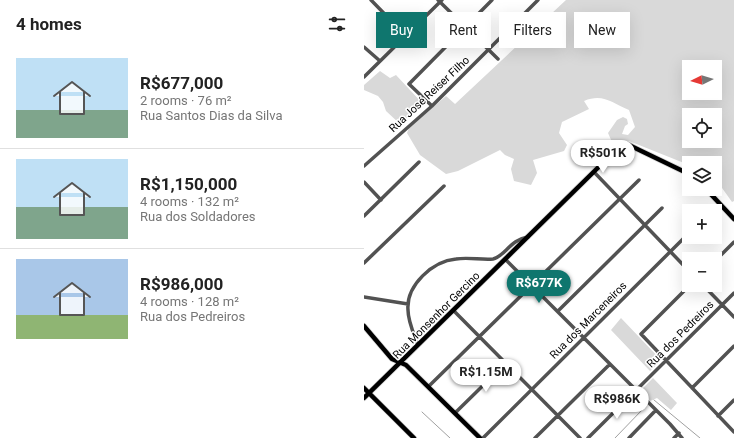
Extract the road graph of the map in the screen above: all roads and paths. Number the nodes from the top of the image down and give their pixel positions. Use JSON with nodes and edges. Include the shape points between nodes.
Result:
{"nodes":[{"id":1,"x":371,"y":0,"type":"edge"},
{"id":2,"x":492,"y":0,"type":"edge"},
{"id":3,"x":538,"y":0,"type":"edge"},
{"id":4,"x":440,"y":1,"type":"edge"},
{"id":5,"x":383,"y":12,"type":"edge"},
{"id":6,"x":451,"y":12,"type":"edge"},
{"id":7,"x":480,"y":12,"type":"edge"},
{"id":8,"x":427,"y":14,"type":"edge"},
{"id":9,"x":364,"y":47,"type":"edge"},
{"id":10,"x":394,"y":48,"type":"edge"},
{"id":11,"x":444,"y":48,"type":"edge"},
{"id":12,"x":488,"y":50,"type":"junction"},
{"id":13,"x":498,"y":59,"type":"dead end"},
{"id":14,"x":380,"y":61,"type":"junction"},
{"id":15,"x":364,"y":77,"type":"edge"},
{"id":16,"x":432,"y":106,"type":"junction"},
{"id":17,"x":419,"y":162,"type":"dead end"},
{"id":18,"x":364,"y":166,"type":"edge"},
{"id":19,"x":682,"y":171,"type":"edge"},
{"id":20,"x":594,"y":172,"type":"junction"},
{"id":21,"x":639,"y":180,"type":"dead end"},
{"id":22,"x":364,"y":182,"type":"edge"},
{"id":23,"x":444,"y":186,"type":"dead end"},
{"id":24,"x":713,"y":196,"type":"edge"},
{"id":25,"x":620,"y":199,"type":"junction"},
{"id":26,"x":381,"y":200,"type":"junction"},
{"id":27,"x":662,"y":208,"type":"dead end"},
{"id":28,"x":364,"y":216,"type":"edge"},
{"id":29,"x":734,"y":219,"type":"edge"},
{"id":30,"x":645,"y":225,"type":"junction"},
{"id":31,"x":528,"y":236,"type":"junction"},
{"id":32,"x":682,"y":239,"type":"edge"},
{"id":33,"x":734,"y":242,"type":"edge"},
{"id":34,"x":670,"y":251,"type":"junction"},
{"id":35,"x":722,"y":254,"type":"edge"},
{"id":36,"x":505,"y":259,"type":"junction"},
{"id":37,"x":364,"y":263,"type":"edge"},
{"id":38,"x":682,"y":263,"type":"edge"},
{"id":39,"x":532,"y":285,"type":"junction"},
{"id":40,"x":683,"y":292,"type":"edge"},
{"id":41,"x":710,"y":292,"type":"edge"},
{"id":42,"x":734,"y":293,"type":"edge"},
{"id":43,"x":364,"y":297,"type":"edge"},
{"id":44,"x":408,"y":304,"type":"junction"},
{"id":45,"x":722,"y":305,"type":"junction"},
{"id":46,"x":453,"y":310,"type":"junction"},
{"id":47,"x":558,"y":311,"type":"junction"},
{"id":48,"x":734,"y":317,"type":"edge"},
{"id":49,"x":364,"y":326,"type":"edge"},
{"id":50,"x":479,"y":336,"type":"junction"},
{"id":51,"x":584,"y":338,"type":"junction"},
{"id":52,"x":418,"y":345,"type":"junction"},
{"id":53,"x":734,"y":346,"type":"edge"},
{"id":54,"x":666,"y":361,"type":"junction"},
{"id":55,"x":400,"y":362,"type":"junction"},
{"id":56,"x":506,"y":363,"type":"junction"},
{"id":57,"x":610,"y":364,"type":"junction"},
{"id":58,"x":429,"y":386,"type":"junction"},
{"id":59,"x":364,"y":388,"type":"edge"},
{"id":60,"x":692,"y":388,"type":"junction"},
{"id":61,"x":532,"y":389,"type":"junction"},
{"id":62,"x":636,"y":390,"type":"junction"},
{"id":63,"x":369,"y":394,"type":"junction"},
{"id":64,"x":364,"y":398,"type":"edge"},
{"id":65,"x":734,"y":400,"type":"edge"},
{"id":66,"x":656,"y":410,"type":"junction"},
{"id":67,"x":455,"y":413,"type":"junction"},
{"id":68,"x":558,"y":416,"type":"junction"},
{"id":69,"x":718,"y":416,"type":"junction"},
{"id":70,"x":734,"y":432,"type":"edge"},
{"id":71,"x":679,"y":433,"type":"junction"},
{"id":72,"x":414,"y":438,"type":"edge"},
{"id":73,"x":480,"y":438,"type":"edge"},
{"id":74,"x":483,"y":438,"type":"edge"},
{"id":75,"x":535,"y":438,"type":"edge"},
{"id":76,"x":580,"y":438,"type":"edge"},
{"id":77,"x":588,"y":438,"type":"edge"},
{"id":78,"x":629,"y":438,"type":"edge"},
{"id":79,"x":674,"y":438,"type":"edge"},
{"id":80,"x":682,"y":438,"type":"edge"}],
"edges":[{"from":1,"to":5,"type":"street"},
{"from":2,"to":7,"type":"street"},
{"from":3,"to":12,"type":"street","name":"Rua José Reiser Filho"},
{"from":4,"to":6,"type":"street"},
{"from":4,"to":8,"type":"street"},
{"from":9,"to":14,"type":"street"},
{"from":10,"to":14,"type":"street"},
{"from":11,"to":16,"type":"street","via":[[409,84]]},
{"from":12,"to":13,"type":"street"},
{"from":12,"to":16,"type":"street","name":"Rua José Reiser Filho"},
{"from":14,"to":15,"type":"street"},
{"from":16,"to":18,"type":"street","name":"Rua José Reiser Filho"},
{"from":17,"to":26,"type":"street"},
{"from":19,"to":20,"type":"main road","name":"Rua Monsenhor Gercino","via":[[624,144]]},
{"from":20,"to":25,"type":"street"},
{"from":20,"to":31,"type":"main road","name":"Rua Monsenhor Gercino"},
{"from":21,"to":25,"type":"street"},
{"from":22,"to":26,"type":"street"},
{"from":23,"to":37,"type":"street"},
{"from":24,"to":29,"type":"main road"},
{"from":25,"to":30,"type":"street"},
{"from":25,"to":39,"type":"street"},
{"from":26,"to":28,"type":"street"},
{"from":27,"to":30,"type":"street"},
{"from":30,"to":34,"type":"street"},
{"from":30,"to":47,"type":"street"},
{"from":31,"to":36,"type":"main road","name":"Rua Monsenhor Gercino"},
{"from":31,"to":44,"type":"street","via":[[517,240],[493,259],[456,259],[435,266],[419,280]]},
{"from":32,"to":34,"type":"street","name":"Rua dos Marceneiros"},
{"from":33,"to":35,"type":"street"},
{"from":34,"to":38,"type":"street"},
{"from":34,"to":51,"type":"street","name":"Rua dos Marceneiros"},
{"from":36,"to":39,"type":"street"},
{"from":36,"to":46,"type":"main road","name":"Rua Monsenhor Gercino"},
{"from":39,"to":47,"type":"street"},
{"from":39,"to":50,"type":"street"},
{"from":40,"to":54,"type":"street","via":[[640,334]]},
{"from":41,"to":45,"type":"street"},
{"from":42,"to":45,"type":"street","name":"Rua dos Pedreiros"},
{"from":43,"to":44,"type":"street"},
{"from":44,"to":52,"type":"street","via":[[409,320]]},
{"from":45,"to":48,"type":"street"},
{"from":45,"to":54,"type":"street","name":"Rua dos Pedreiros"},
{"from":46,"to":50,"type":"street"},
{"from":46,"to":52,"type":"main road","name":"Rua Monsenhor Gercino"},
{"from":47,"to":51,"type":"street"},
{"from":49,"to":55,"type":"main road","via":[[392,359]]},
{"from":50,"to":56,"type":"street"},
{"from":50,"to":58,"type":"street"},
{"from":51,"to":57,"type":"street"},
{"from":51,"to":61,"type":"street","name":"Rua dos Marceneiros"},
{"from":52,"to":55,"type":"main road","name":"Rua Monsenhor Gercino"},
{"from":53,"to":60,"type":"street"},
{"from":54,"to":60,"type":"street"},
{"from":54,"to":62,"type":"street","name":"Rua dos Pedreiros"},
{"from":55,"to":58,"type":"main road"},
{"from":55,"to":63,"type":"main road","name":"Rua Monsenhor Gercino"},
{"from":56,"to":61,"type":"street"},
{"from":56,"to":67,"type":"street"},
{"from":57,"to":62,"type":"street"},
{"from":57,"to":68,"type":"street"},
{"from":58,"to":67,"type":"main road"},
{"from":59,"to":63,"type":"main road"},
{"from":60,"to":69,"type":"street"},
{"from":61,"to":68,"type":"street"},
{"from":61,"to":74,"type":"street","name":"Rua dos Marceneiros"},
{"from":62,"to":66,"type":"street"},
{"from":62,"to":77,"type":"street","name":"Rua dos Pedreiros"},
{"from":63,"to":64,"type":"main road","name":"Rua Monsenhor Gercino"},
{"from":63,"to":72,"type":"main road"},
{"from":65,"to":69,"type":"street"},
{"from":66,"to":71,"type":"street"},
{"from":66,"to":78,"type":"street"},
{"from":67,"to":73,"type":"main road"},
{"from":68,"to":75,"type":"street"},
{"from":68,"to":76,"type":"street"},
{"from":69,"to":70,"type":"street"},
{"from":71,"to":79,"type":"street"},
{"from":71,"to":80,"type":"street"}]}
